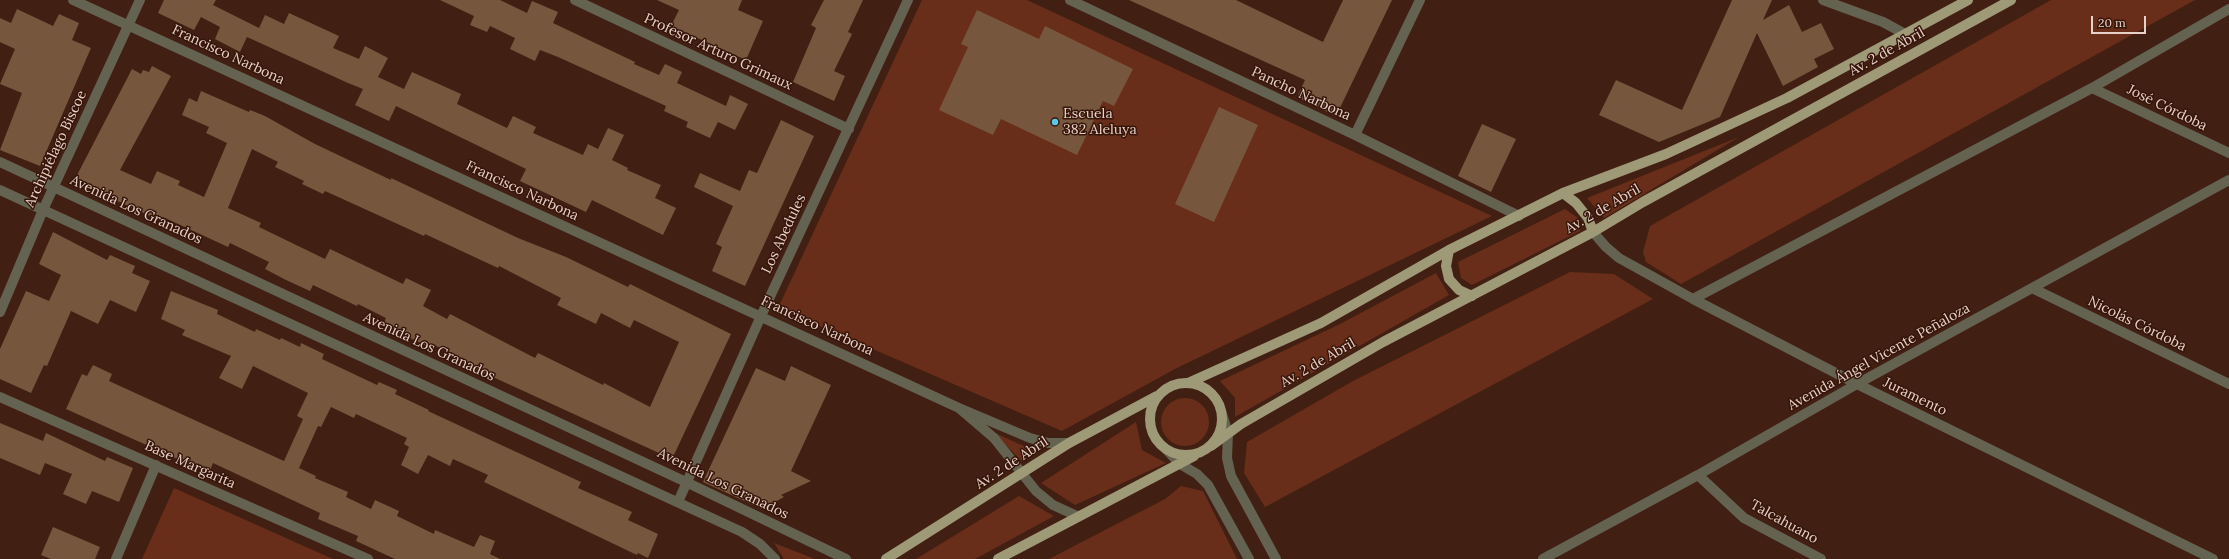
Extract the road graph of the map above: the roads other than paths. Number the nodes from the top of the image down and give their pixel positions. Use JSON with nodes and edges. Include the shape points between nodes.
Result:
{"nodes":[{"id":1,"x":73,"y":0,"type":"edge"},
{"id":2,"x":140,"y":0,"type":"edge"},
{"id":3,"x":574,"y":0,"type":"edge"},
{"id":4,"x":908,"y":0,"type":"edge"},
{"id":5,"x":1070,"y":0,"type":"edge"},
{"id":6,"x":1420,"y":0,"type":"edge"},
{"id":7,"x":1823,"y":0,"type":"edge"},
{"id":8,"x":1968,"y":0,"type":"edge"},
{"id":9,"x":2011,"y":0,"type":"edge"},
{"id":10,"x":2229,"y":10,"type":"edge"},
{"id":11,"x":129,"y":25,"type":"junction"},
{"id":12,"x":1905,"y":34,"type":"junction"},
{"id":13,"x":2092,"y":88,"type":"junction"},
{"id":14,"x":849,"y":129,"type":"junction"},
{"id":15,"x":1354,"y":135,"type":"junction"},
{"id":16,"x":2229,"y":153,"type":"edge"},
{"id":17,"x":0,"y":162,"type":"edge"},
{"id":18,"x":2229,"y":180,"type":"edge"},
{"id":19,"x":53,"y":187,"type":"junction"},
{"id":20,"x":0,"y":190,"type":"edge"},
{"id":21,"x":1563,"y":193,"type":"junction"},
{"id":22,"x":43,"y":210,"type":"junction"},
{"id":23,"x":1519,"y":216,"type":"junction"},
{"id":24,"x":1593,"y":232,"type":"junction"},
{"id":25,"x":1450,"y":250,"type":"junction"},
{"id":26,"x":2032,"y":288,"type":"junction"},
{"id":27,"x":1472,"y":296,"type":"junction"},
{"id":28,"x":1693,"y":299,"type":"junction"},
{"id":29,"x":0,"y":312,"type":"edge"},
{"id":30,"x":761,"y":316,"type":"junction"},
{"id":31,"x":1188,"y":383,"type":"junction"},
{"id":32,"x":1857,"y":384,"type":"junction"},
{"id":33,"x":2229,"y":384,"type":"edge"},
{"id":34,"x":0,"y":396,"type":"edge"},
{"id":35,"x":1158,"y":396,"type":"junction"},
{"id":36,"x":959,"y":408,"type":"junction"},
{"id":37,"x":1222,"y":414,"type":"junction"},
{"id":38,"x":1228,"y":433,"type":"junction"},
{"id":39,"x":1069,"y":443,"type":"junction"},
{"id":40,"x":1212,"y":446,"type":"junction"},
{"id":41,"x":1167,"y":450,"type":"junction"},
{"id":42,"x":1199,"y":453,"type":"junction"},
{"id":43,"x":1180,"y":464,"type":"junction"},
{"id":44,"x":156,"y":465,"type":"junction"},
{"id":45,"x":1022,"y":474,"type":"junction"},
{"id":46,"x":1698,"y":475,"type":"junction"},
{"id":47,"x":686,"y":482,"type":"junction"},
{"id":48,"x":678,"y":502,"type":"junction"},
{"id":49,"x":1078,"y":516,"type":"junction"},
{"id":50,"x":116,"y":559,"type":"edge"},
{"id":51,"x":368,"y":559,"type":"edge"},
{"id":52,"x":775,"y":559,"type":"edge"},
{"id":53,"x":846,"y":559,"type":"edge"},
{"id":54,"x":886,"y":559,"type":"edge"},
{"id":55,"x":998,"y":559,"type":"edge"},
{"id":56,"x":1249,"y":559,"type":"edge"},
{"id":57,"x":1276,"y":559,"type":"edge"},
{"id":58,"x":1543,"y":559,"type":"edge"},
{"id":59,"x":1822,"y":559,"type":"edge"},
{"id":60,"x":2213,"y":559,"type":"edge"}],
"edges":[{"from":1,"to":11,"type":"street","name":"Francisco Narbona"},
{"from":2,"to":11,"type":"street","name":"Archipiélago Biscoe"},
{"from":3,"to":14,"type":"street","name":"Profesor Arturo Grimaux"},
{"from":4,"to":14,"type":"street","name":"Los Abedules"},
{"from":5,"to":15,"type":"street","name":"Pancho Narbona"},
{"from":6,"to":15,"type":"street"},
{"from":7,"to":12,"type":"street","via":[[1883,22]]},
{"from":8,"to":12,"type":"main road","name":"Av. 2 de Abril"},
{"from":9,"to":24,"type":"main road","name":"Av. 2 de Abril"},
{"from":10,"to":13,"type":"street"},
{"from":11,"to":19,"type":"street","name":"Archipiélago Biscoe"},
{"from":11,"to":30,"type":"street","name":"Francisco Narbona"},
{"from":12,"to":21,"type":"main road","name":"Av. 2 de Abril","via":[[1787,98],[1666,154]]},
{"from":13,"to":16,"type":"street","name":"José Córdoba"},
{"from":13,"to":28,"type":"street"},
{"from":14,"to":30,"type":"street","name":"Los Abedules"},
{"from":15,"to":23,"type":"street","name":"Pancho Narbona"},
{"from":17,"to":19,"type":"street","name":"Avenida Los Granados"},
{"from":18,"to":26,"type":"street","name":"Avenida Ángel Vicente Peñaloza"},
{"from":19,"to":22,"type":"street","name":"Archipiélago Biscoe"},
{"from":19,"to":47,"type":"street","name":"Avenida Los Granados"},
{"from":20,"to":22,"type":"street"},
{"from":21,"to":23,"type":"main road","name":"Av. 2 de Abril"},
{"from":21,"to":24,"type":"main road","via":[[1576,203],[1588,218]]},
{"from":22,"to":29,"type":"street","name":"Archipiélago Biscoe"},
{"from":22,"to":48,"type":"street"},
{"from":23,"to":25,"type":"main road","name":"Av. 2 de Abril"},
{"from":24,"to":27,"type":"main road","name":"Av. 2 de Abril"},
{"from":24,"to":28,"type":"street","name":"Juramento","via":[[1606,248],[1619,258]]},
{"from":25,"to":27,"type":"main road","via":[[1446,266],[1449,280],[1459,290]]},
{"from":25,"to":31,"type":"main road","name":"Av. 2 de Abril","via":[[1321,323]]},
{"from":26,"to":32,"type":"street","name":"Avenida Ángel Vicente Peñaloza"},
{"from":26,"to":33,"type":"street","name":"Nicolás Córdoba"},
{"from":27,"to":38,"type":"main road","name":"Av. 2 de Abril","via":[[1383,342]]},
{"from":28,"to":32,"type":"street","name":"Juramento"},
{"from":30,"to":36,"type":"street","name":"Francisco Narbona"},
{"from":30,"to":47,"type":"street","name":"Los Abedules"},
{"from":31,"to":35,"type":"main road","via":[[1171,386]]},
{"from":31,"to":37,"type":"main road","via":[[1211,392]]},
{"from":32,"to":46,"type":"street","name":"Avenida Ángel Vicente Peñaloza"},
{"from":32,"to":60,"type":"street","name":"Juramento"},
{"from":34,"to":44,"type":"street","name":"Base Margarita"},
{"from":35,"to":39,"type":"main road","name":"Av. 2 de Abril"},
{"from":35,"to":41,"type":"main road","via":[[1152,405],[1150,426],[1153,435]]},
{"from":36,"to":39,"type":"street","name":"Francisco Narbona","via":[[1030,438],[1048,443]]},
{"from":36,"to":45,"type":"street","name":"Francisco Narbona","via":[[994,438]]},
{"from":37,"to":38,"type":"street"},
{"from":37,"to":40,"type":"main road","via":[[1222,426]]},
{"from":38,"to":40,"type":"main road","name":"Av. 2 de Abril"},
{"from":38,"to":57,"type":"street","via":[[1227,458],[1231,476]]},
{"from":39,"to":45,"type":"main road","name":"Av. 2 de Abril"},
{"from":40,"to":42,"type":"main road"},
{"from":41,"to":42,"type":"main road","via":[[1177,455]]},
{"from":41,"to":43,"type":"street"},
{"from":42,"to":43,"type":"main road"},
{"from":43,"to":49,"type":"main road"},
{"from":43,"to":56,"type":"street","via":[[1197,474],[1208,485]]},
{"from":44,"to":50,"type":"street"},
{"from":44,"to":51,"type":"street","name":"Base Margarita"},
{"from":45,"to":49,"type":"street","name":"Francisco Narbona","via":[[1036,491],[1053,504]]},
{"from":45,"to":54,"type":"main road","name":"Av. 2 de Abril"},
{"from":46,"to":58,"type":"street","name":"Avenida Ángel Vicente Peñaloza"},
{"from":46,"to":59,"type":"street","name":"Talcahuano","via":[[1744,518]]},
{"from":47,"to":48,"type":"street","name":"Los Abedules"},
{"from":47,"to":53,"type":"street","name":"Avenida Los Granados"},
{"from":48,"to":52,"type":"street","via":[[742,532],[760,544]]},
{"from":49,"to":55,"type":"main road"}]}
